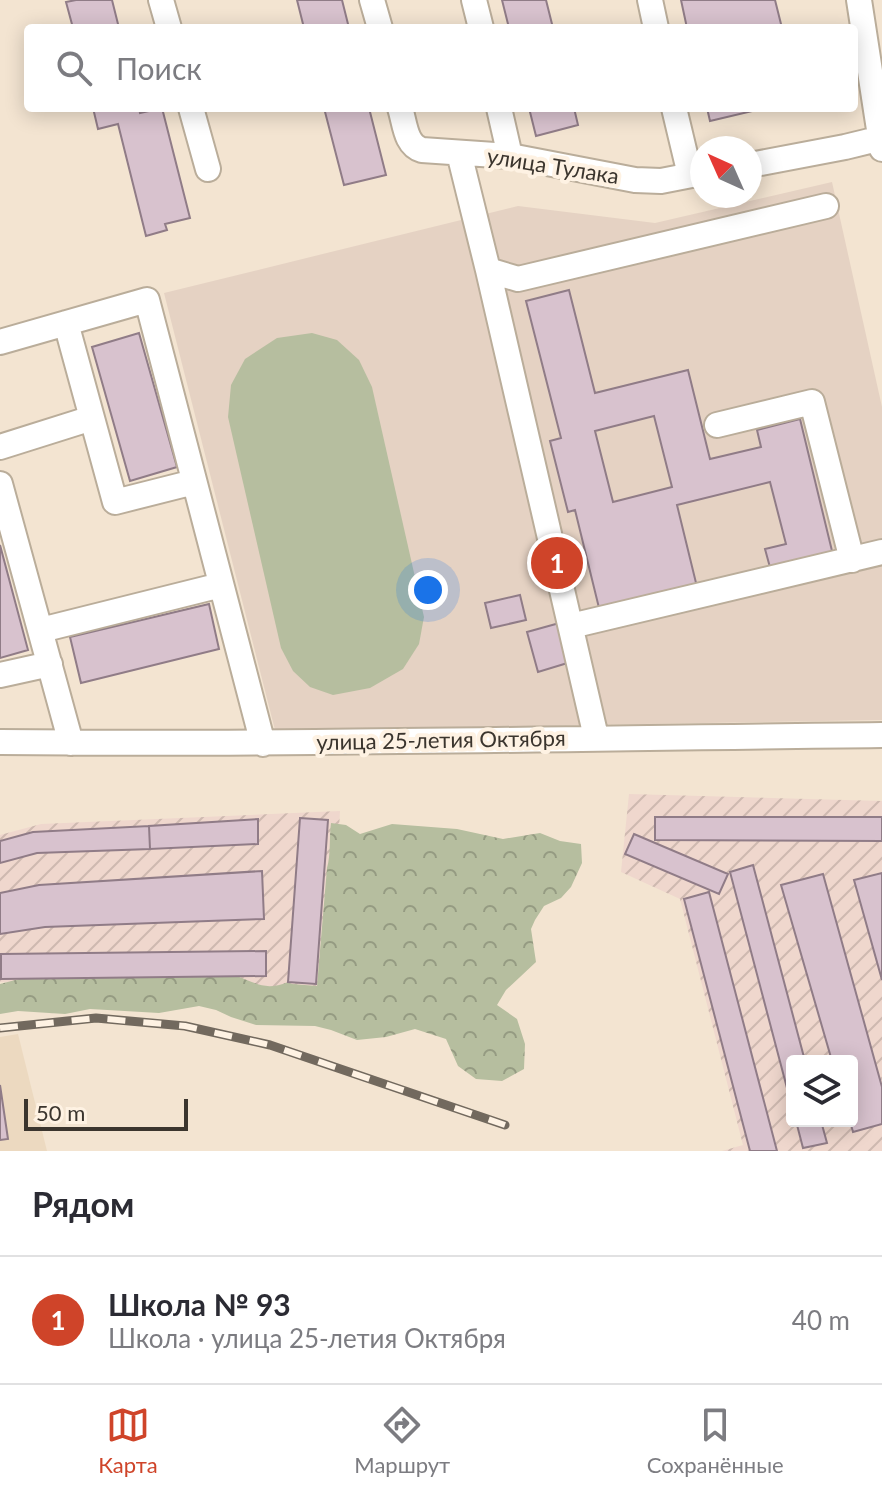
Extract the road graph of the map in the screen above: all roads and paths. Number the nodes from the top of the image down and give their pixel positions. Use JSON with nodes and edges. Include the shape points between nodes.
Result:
{"nodes":[{"id":1,"x":161,"y":0,"type":"edge"},
{"id":2,"x":372,"y":0,"type":"edge"},
{"id":3,"x":474,"y":0,"type":"edge"},
{"id":4,"x":650,"y":0,"type":"edge"},
{"id":5,"x":859,"y":0,"type":"edge"},
{"id":6,"x":168,"y":24,"type":"edge"},
{"id":7,"x":379,"y":24,"type":"edge"},
{"id":8,"x":480,"y":24,"type":"edge"},
{"id":9,"x":655,"y":24,"type":"edge"},
{"id":10,"x":192,"y":112,"type":"edge"},
{"id":11,"x":401,"y":112,"type":"edge"},
{"id":12,"x":500,"y":112,"type":"edge"},
{"id":13,"x":675,"y":112,"type":"edge"},
{"id":14,"x":881,"y":142,"type":"edge"},
{"id":15,"x":459,"y":153,"type":"junction"},
{"id":16,"x":510,"y":156,"type":"junction"},
{"id":17,"x":690,"y":156,"type":"edge"},
{"id":18,"x":762,"y":163,"type":"edge"},
{"id":19,"x":208,"y":169,"type":"dead end"},
{"id":20,"x":690,"y":175,"type":"edge"},
{"id":21,"x":826,"y":206,"type":"dead end"},
{"id":22,"x":488,"y":270,"type":"junction"},
{"id":23,"x":66,"y":323,"type":"junction"},
{"id":24,"x":0,"y":342,"type":"edge"},
{"id":25,"x":92,"y":418,"type":"junction"},
{"id":26,"x":717,"y":425,"type":"dead end"},
{"id":27,"x":0,"y":447,"type":"edge"},
{"id":28,"x":194,"y":482,"type":"junction"},
{"id":29,"x":1,"y":491,"type":"edge"},
{"id":30,"x":882,"y":552,"type":"edge"},
{"id":31,"x":852,"y":560,"type":"junction"},
{"id":32,"x":221,"y":585,"type":"junction"},
{"id":33,"x":571,"y":626,"type":"junction"},
{"id":34,"x":41,"y":630,"type":"junction"},
{"id":35,"x":50,"y":664,"type":"junction"},
{"id":36,"x":0,"y":675,"type":"edge"},
{"id":37,"x":596,"y":737,"type":"junction"},
{"id":38,"x":881,"y":738,"type":"edge"},
{"id":39,"x":0,"y":742,"type":"edge"},
{"id":40,"x":71,"y":743,"type":"junction"},
{"id":41,"x":263,"y":744,"type":"junction"}],
"edges":[{"from":1,"to":6,"type":"street"},
{"from":2,"to":7,"type":"street"},
{"from":3,"to":8,"type":"street"},
{"from":4,"to":9,"type":"street"},
{"from":5,"to":14,"type":"street"},
{"from":10,"to":19,"type":"street"},
{"from":11,"to":15,"type":"street","name":"улица Тулака","via":[[417,149]]},
{"from":12,"to":16,"type":"street"},
{"from":13,"to":17,"type":"street"},
{"from":14,"to":18,"type":"street"},
{"from":15,"to":16,"type":"street","name":"улица Тулака"},
{"from":15,"to":22,"type":"street"},
{"from":16,"to":20,"type":"street","name":"улица Тулака","via":[[635,180]]},
{"from":21,"to":22,"type":"street","via":[[518,279]]},
{"from":22,"to":33,"type":"street"},
{"from":23,"to":24,"type":"street"},
{"from":23,"to":25,"type":"street"},
{"from":23,"to":28,"type":"street","via":[[147,300]]},
{"from":25,"to":27,"type":"street"},
{"from":25,"to":28,"type":"street","via":[[115,502]]},
{"from":26,"to":31,"type":"street","via":[[812,402]]},
{"from":28,"to":32,"type":"street"},
{"from":29,"to":34,"type":"street"},
{"from":30,"to":31,"type":"street"},
{"from":31,"to":33,"type":"street"},
{"from":32,"to":34,"type":"street"},
{"from":32,"to":41,"type":"street"},
{"from":33,"to":37,"type":"street"},
{"from":34,"to":35,"type":"street"},
{"from":35,"to":36,"type":"street"},
{"from":35,"to":40,"type":"street"},
{"from":37,"to":38,"type":"street","name":"улица 25-летия Октября"},
{"from":37,"to":41,"type":"street","name":"улица 25-летия Октября"},
{"from":39,"to":40,"type":"street","name":"улица 25-летия Октября"},
{"from":40,"to":41,"type":"street","name":"улица 25-летия Октября"}]}
